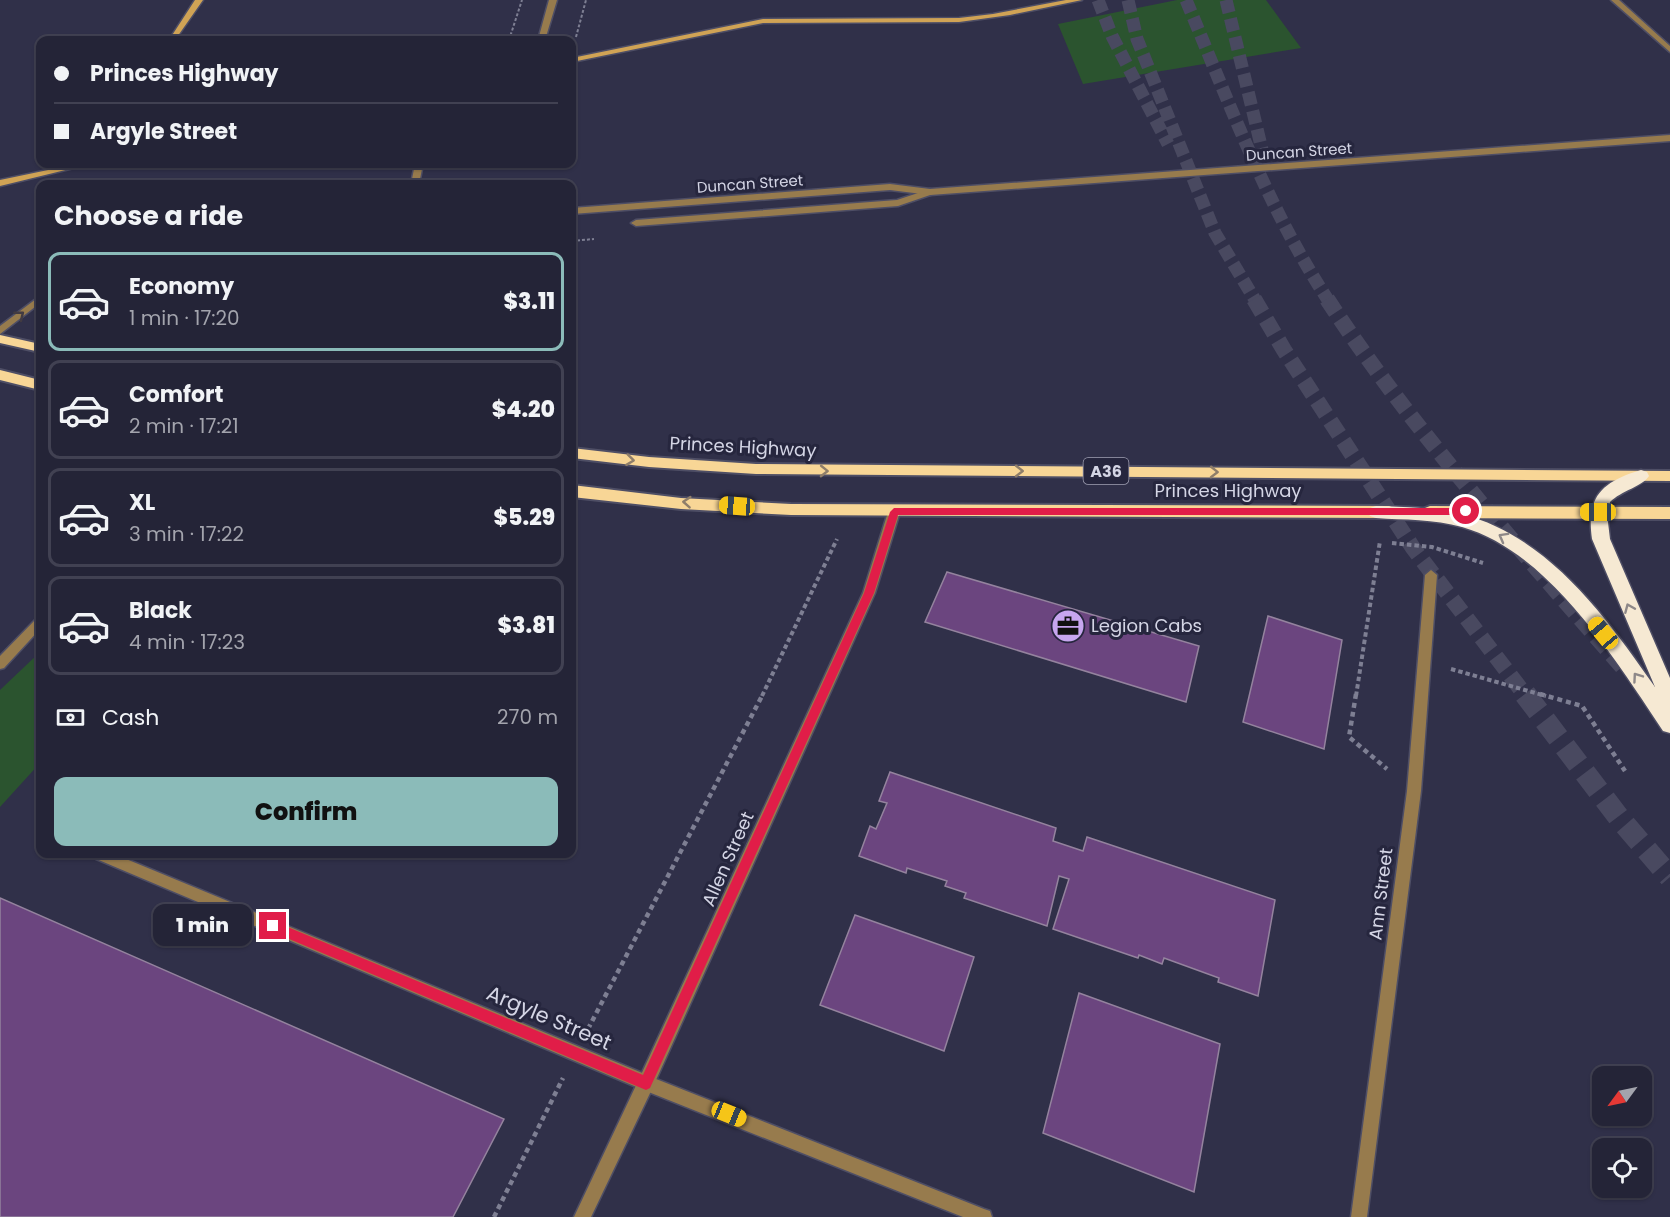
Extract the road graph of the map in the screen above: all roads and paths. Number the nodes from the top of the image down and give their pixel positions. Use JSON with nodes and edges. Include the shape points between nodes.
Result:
{"nodes":[{"id":1,"x":199,"y":0,"type":"edge"},
{"id":2,"x":522,"y":0,"type":"edge"},
{"id":3,"x":553,"y":0,"type":"edge"},
{"id":4,"x":586,"y":0,"type":"edge"},
{"id":5,"x":1077,"y":0,"type":"edge"},
{"id":6,"x":1615,"y":0,"type":"edge"},
{"id":7,"x":175,"y":36,"type":"edge"},
{"id":8,"x":510,"y":36,"type":"edge"},
{"id":9,"x":542,"y":36,"type":"edge"},
{"id":10,"x":575,"y":36,"type":"edge"},
{"id":11,"x":1670,"y":50,"type":"edge"},
{"id":12,"x":576,"y":59,"type":"edge"},
{"id":13,"x":1670,"y":138,"type":"edge"},
{"id":14,"x":68,"y":168,"type":"edge"},
{"id":15,"x":0,"y":183,"type":"edge"},
{"id":16,"x":930,"y":192,"type":"junction"},
{"id":17,"x":576,"y":211,"type":"edge"},
{"id":18,"x":636,"y":223,"type":"dead end"},
{"id":19,"x":594,"y":239,"type":"dead end"},
{"id":20,"x":576,"y":241,"type":"edge"},
{"id":21,"x":36,"y":302,"type":"edge"},
{"id":22,"x":0,"y":331,"type":"edge"},
{"id":23,"x":0,"y":339,"type":"edge"},
{"id":24,"x":36,"y":347,"type":"edge"},
{"id":25,"x":0,"y":375,"type":"edge"},
{"id":26,"x":36,"y":384,"type":"edge"},
{"id":27,"x":576,"y":453,"type":"edge"},
{"id":28,"x":1641,"y":476,"type":"junction"},
{"id":29,"x":1670,"y":476,"type":"edge"},
{"id":30,"x":576,"y":492,"type":"edge"},
{"id":31,"x":894,"y":512,"type":"junction"},
{"id":32,"x":1376,"y":512,"type":"junction"},
{"id":33,"x":1598,"y":512,"type":"junction"},
{"id":34,"x":1670,"y":513,"type":"edge"},
{"id":35,"x":837,"y":539,"type":"dead end"},
{"id":36,"x":1380,"y":541,"type":"dead end"},
{"id":37,"x":1431,"y":575,"type":"dead end"},
{"id":38,"x":36,"y":626,"type":"edge"},
{"id":39,"x":1424,"y":661,"type":"junction"},
{"id":40,"x":0,"y":664,"type":"edge"},
{"id":41,"x":1670,"y":700,"type":"edge"},
{"id":42,"x":1670,"y":725,"type":"edge"},
{"id":43,"x":1625,"y":771,"type":"dead end"},
{"id":44,"x":1414,"y":791,"type":"junction"},
{"id":45,"x":109,"y":858,"type":"edge"},
{"id":46,"x":576,"y":1053,"type":"junction"},
{"id":47,"x":646,"y":1083,"type":"junction"},
{"id":48,"x":494,"y":1217,"type":"edge"},
{"id":49,"x":582,"y":1217,"type":"edge"},
{"id":50,"x":984,"y":1217,"type":"edge"},
{"id":51,"x":1359,"y":1217,"type":"edge"}],
"edges":[{"from":1,"to":7,"type":"main road"},
{"from":2,"to":8,"type":"path"},
{"from":3,"to":9,"type":"street"},
{"from":4,"to":10,"type":"path"},
{"from":5,"to":12,"type":"main road","via":[[943,21],[763,21]]},
{"from":6,"to":11,"type":"street"},
{"from":13,"to":16,"type":"street","name":"Duncan Street"},
{"from":14,"to":15,"type":"main road"},
{"from":16,"to":17,"type":"street","name":"Duncan Street","via":[[890,187]]},
{"from":16,"to":18,"type":"street","name":"Duncan Street","via":[[898,203]]},
{"from":19,"to":20,"type":"path"},
{"from":22,"to":21,"type":"street","one_way":true},
{"from":23,"to":24,"type":"highway"},
{"from":25,"to":26,"type":"highway"},
{"from":27,"to":28,"type":"highway","name":"Princes Highway","number":"A36","one_way":true,"via":[[768,470]]},
{"from":28,"to":29,"type":"highway","name":"Princes Highway","number":"A36"},
{"from":28,"to":33,"type":"highway","via":[[1602,498]]},
{"from":31,"to":30,"type":"highway","name":"Princes Highway","number":"A36","one_way":true,"via":[[759,508]]},
{"from":31,"to":32,"type":"highway","name":"Princes Highway","number":"A36"},
{"from":31,"to":47,"type":"street","name":"Allen Street","via":[[869,593]]},
{"from":32,"to":33,"type":"highway","name":"Princes Highway","number":"A36"},
{"from":42,"to":32,"type":"highway","one_way":true,"via":[[1577,601],[1527,552],[1470,522]]},
{"from":33,"to":34,"type":"highway","name":"Princes Highway","number":"A36"},
{"from":41,"to":33,"type":"highway","one_way":true,"via":[[1601,539]]},
{"from":35,"to":46,"type":"path","via":[[744,734]]},
{"from":36,"to":44,"type":"path","via":[[1349,737]]},
{"from":37,"to":39,"type":"street","name":"Ann Street"},
{"from":38,"to":40,"type":"street"},
{"from":39,"to":43,"type":"path","via":[[1582,706]]},
{"from":39,"to":44,"type":"street","name":"Ann Street"},
{"from":44,"to":51,"type":"street","name":"Ann Street"},
{"from":45,"to":46,"type":"street","name":"Argyle Street"},
{"from":46,"to":47,"type":"street","name":"Argyle Street"},
{"from":46,"to":48,"type":"path"},
{"from":47,"to":49,"type":"street","name":"Allen Street"},
{"from":47,"to":50,"type":"street","name":"Argyle Street"}]}
